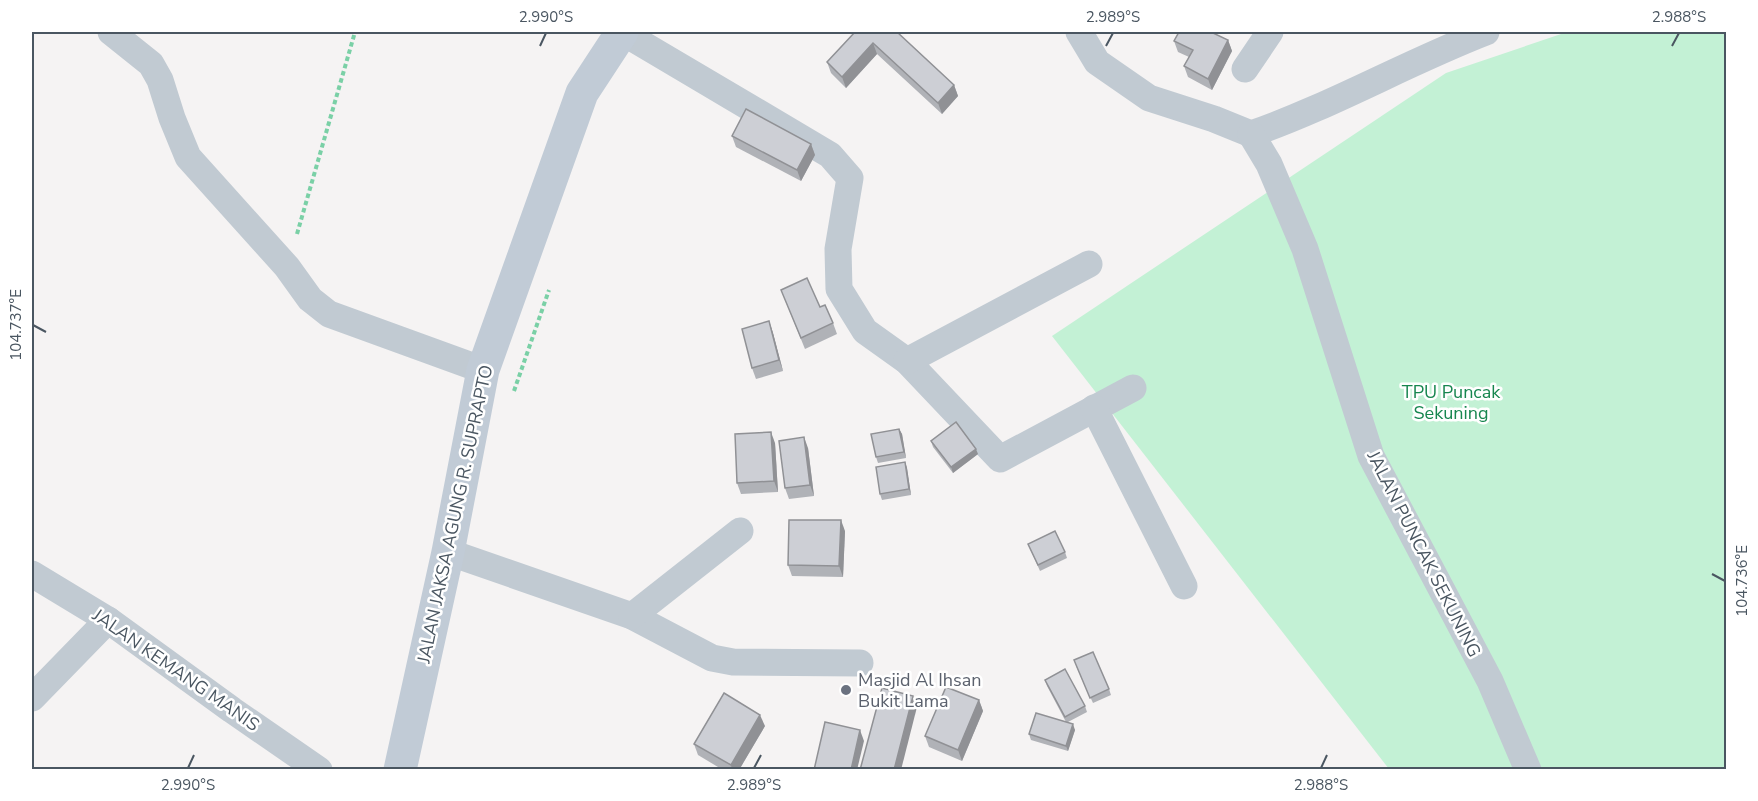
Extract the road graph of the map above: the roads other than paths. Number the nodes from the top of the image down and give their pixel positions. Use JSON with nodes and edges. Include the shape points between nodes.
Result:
{"nodes":[{"id":1,"x":111,"y":32,"type":"edge"},
{"id":2,"x":605,"y":32,"type":"edge"},
{"id":3,"x":622,"y":32,"type":"edge"},
{"id":4,"x":1079,"y":32,"type":"edge"},
{"id":5,"x":1270,"y":32,"type":"edge"},
{"id":6,"x":1486,"y":32,"type":"edge"},
{"id":7,"x":1245,"y":69,"type":"dead end"},
{"id":8,"x":582,"y":93,"type":"junction"},
{"id":9,"x":1251,"y":134,"type":"junction"},
{"id":10,"x":1089,"y":264,"type":"dead end"},
{"id":11,"x":907,"y":361,"type":"junction"},
{"id":12,"x":483,"y":370,"type":"junction"},
{"id":13,"x":1133,"y":388,"type":"dead end"},
{"id":14,"x":1094,"y":408,"type":"junction"},
{"id":15,"x":740,"y":531,"type":"dead end"},
{"id":16,"x":448,"y":552,"type":"junction"},
{"id":17,"x":32,"y":574,"type":"edge"},
{"id":18,"x":1184,"y":586,"type":"dead end"},
{"id":19,"x":632,"y":616,"type":"junction"},
{"id":20,"x":108,"y":620,"type":"junction"},
{"id":21,"x":860,"y":663,"type":"dead end"},
{"id":22,"x":32,"y":698,"type":"edge"},
{"id":23,"x":319,"y":770,"type":"edge"},
{"id":24,"x":400,"y":770,"type":"edge"},
{"id":25,"x":1528,"y":770,"type":"edge"}],
"edges":[{"from":1,"to":12,"type":"street","via":[[144,57],[156,72],[188,157],[310,298],[329,314]]},
{"from":2,"to":8,"type":"main road"},
{"from":3,"to":8,"type":"main road","name":"JALAN JAKSA AGUNG R. SUPRAPTO"},
{"from":3,"to":11,"type":"street","via":[[830,155],[850,178],[838,249],[839,289],[865,331]]},
{"from":4,"to":9,"type":"street","via":[[1097,62],[1149,98]]},
{"from":5,"to":7,"type":"street"},
{"from":6,"to":9,"type":"street"},
{"from":8,"to":12,"type":"main road","name":"JALAN JAKSA AGUNG R. SUPRAPTO"},
{"from":9,"to":25,"type":"street","name":"JALAN PUNCAK SEKUNING","via":[[1269,164],[1305,249],[1371,456],[1490,681]]},
{"from":10,"to":11,"type":"street"},
{"from":11,"to":14,"type":"street","via":[[1000,459]]},
{"from":12,"to":16,"type":"main road","name":"JALAN JAKSA AGUNG R. SUPRAPTO"},
{"from":13,"to":14,"type":"street"},
{"from":14,"to":18,"type":"street"},
{"from":15,"to":19,"type":"street"},
{"from":16,"to":19,"type":"street"},
{"from":16,"to":24,"type":"main road","name":"JALAN JAKSA AGUNG R. SUPRAPTO"},
{"from":17,"to":20,"type":"street","name":"JALAN KEMANG MANIS"},
{"from":19,"to":21,"type":"street","via":[[712,658],[733,662]]},
{"from":20,"to":22,"type":"street"},
{"from":20,"to":23,"type":"street","name":"JALAN KEMANG MANIS"}]}
